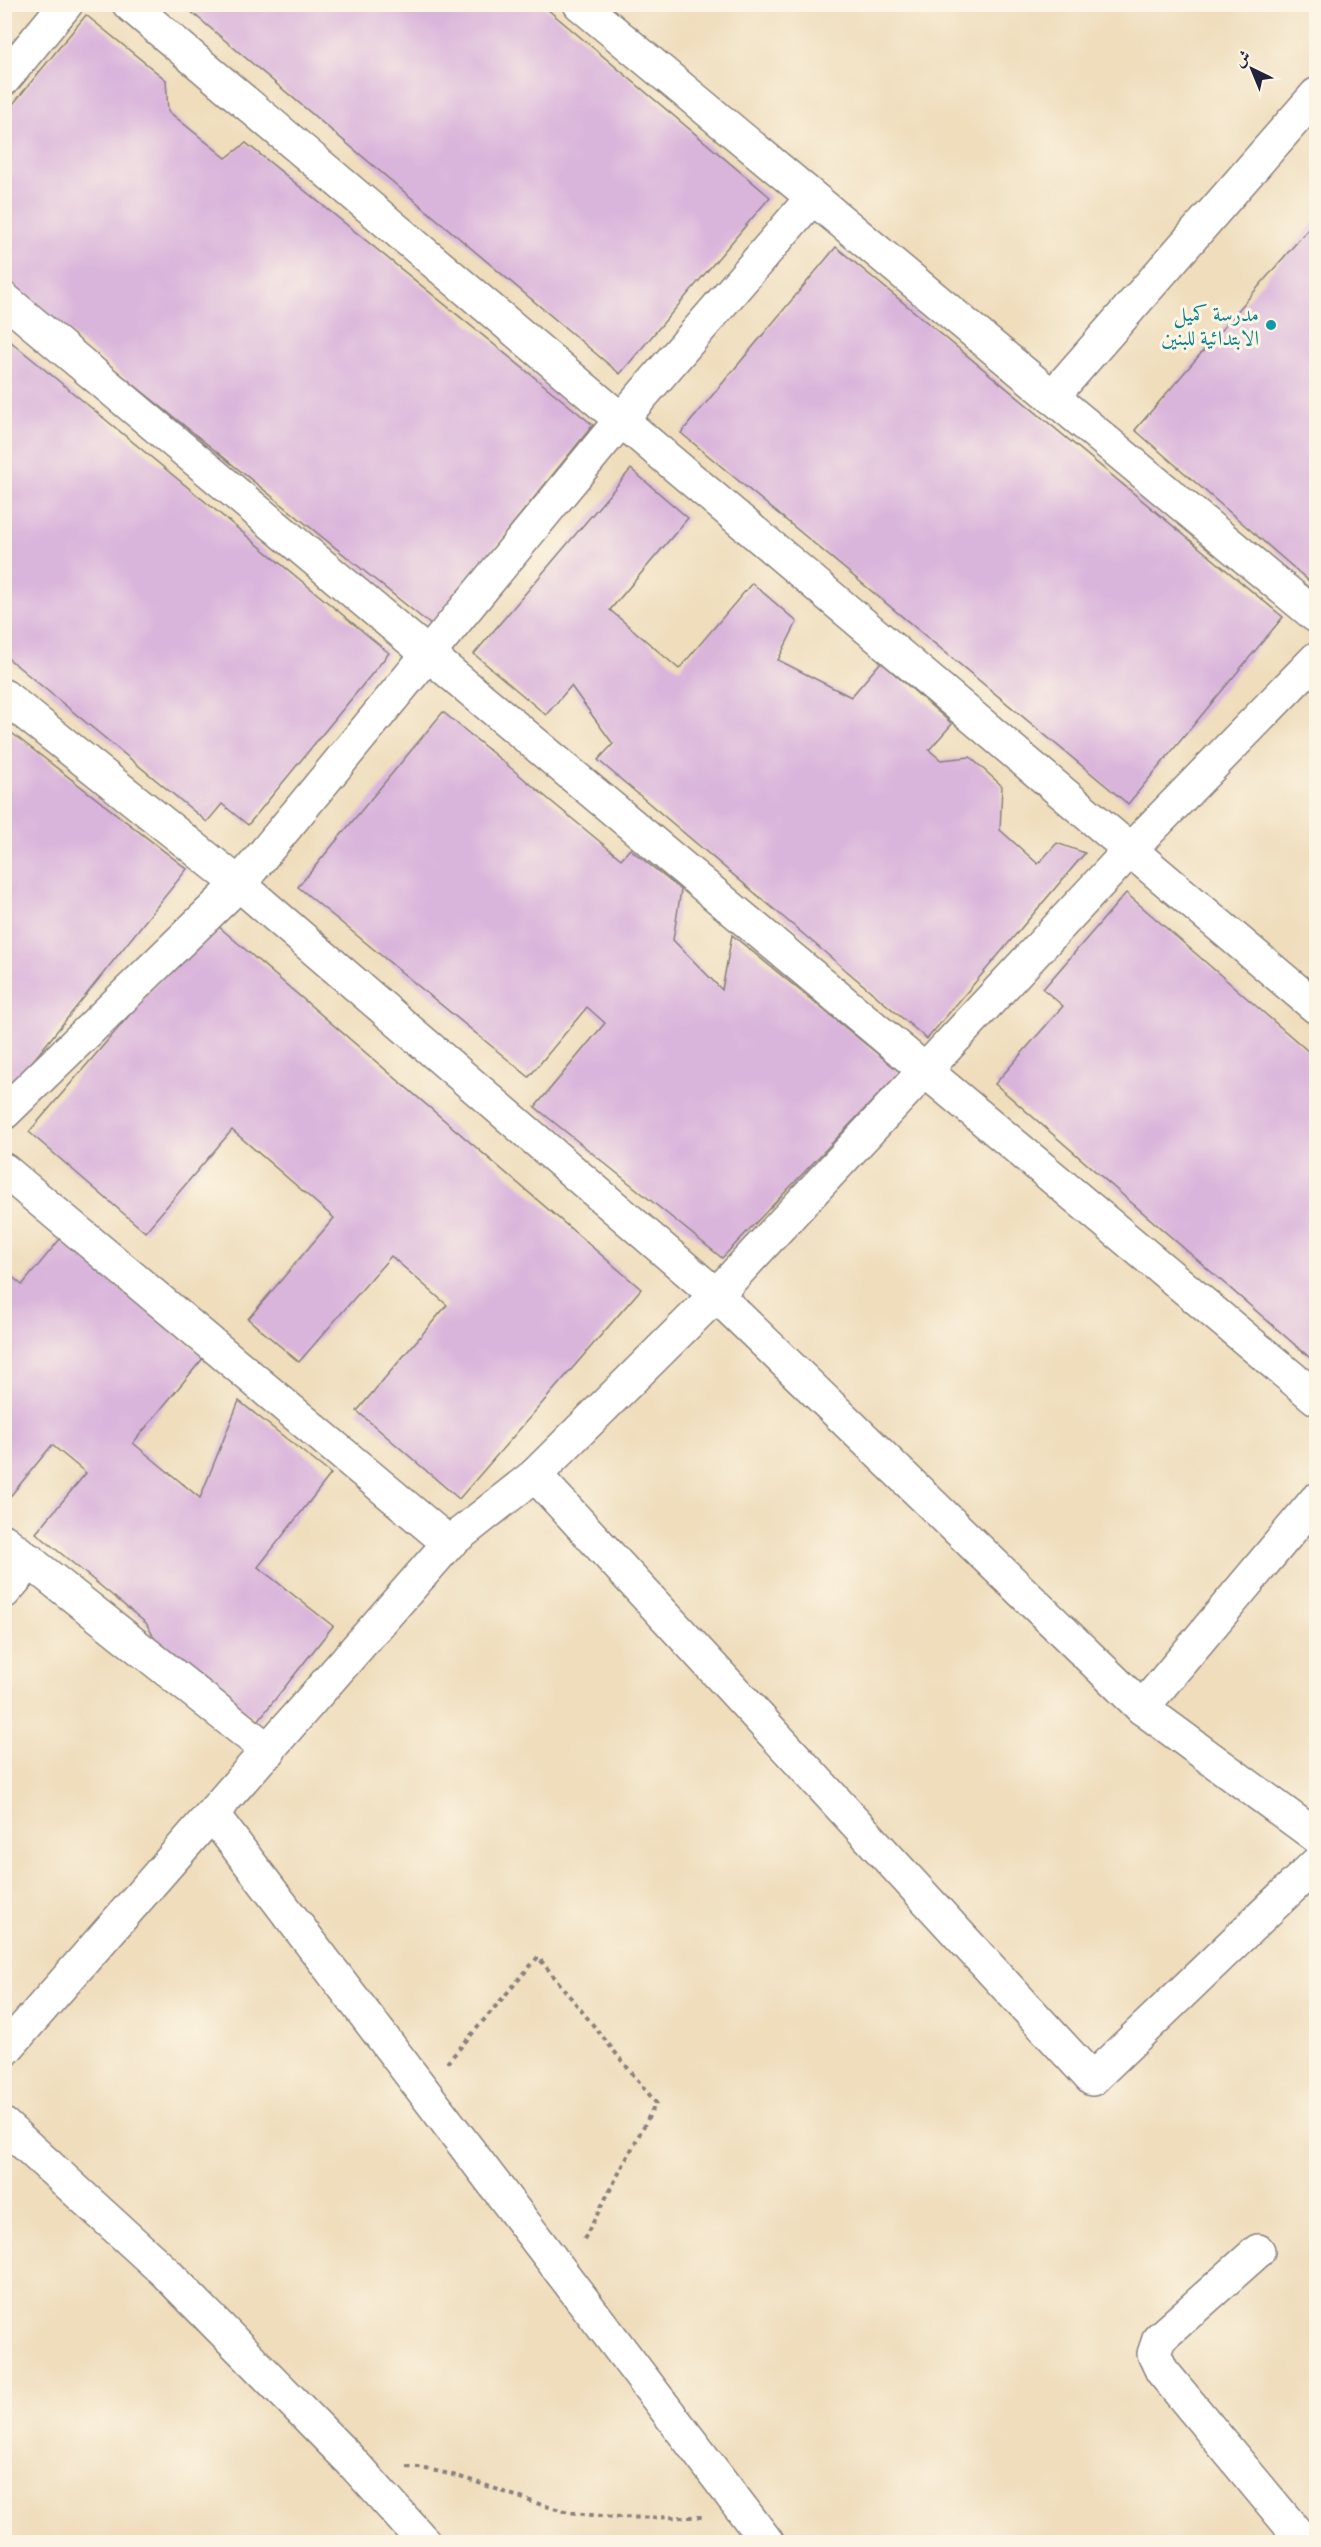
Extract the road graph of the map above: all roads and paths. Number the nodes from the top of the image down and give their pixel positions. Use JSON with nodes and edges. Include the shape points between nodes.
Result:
{"nodes":[{"id":1,"x":66,"y":4,"type":"edge"},
{"id":2,"x":129,"y":4,"type":"edge"},
{"id":3,"x":580,"y":4,"type":"edge"},
{"id":4,"x":4,"y":79,"type":"edge"},
{"id":5,"x":1317,"y":95,"type":"edge"},
{"id":6,"x":812,"y":198,"type":"junction"},
{"id":7,"x":4,"y":299,"type":"edge"},
{"id":8,"x":1052,"y":398,"type":"junction"},
{"id":9,"x":621,"y":420,"type":"junction"},
{"id":10,"x":1317,"y":616,"type":"edge"},
{"id":11,"x":427,"y":653,"type":"junction"},
{"id":12,"x":1317,"y":659,"type":"edge"},
{"id":13,"x":4,"y":696,"type":"edge"},
{"id":14,"x":1130,"y":850,"type":"junction"},
{"id":15,"x":239,"y":884,"type":"junction"},
{"id":16,"x":1317,"y":1008,"type":"edge"},
{"id":17,"x":926,"y":1071,"type":"junction"},
{"id":18,"x":4,"y":1113,"type":"edge"},
{"id":19,"x":4,"y":1170,"type":"edge"},
{"id":20,"x":716,"y":1295,"type":"junction"},
{"id":21,"x":1317,"y":1398,"type":"edge"},
{"id":22,"x":535,"y":1476,"type":"junction"},
{"id":23,"x":1317,"y":1500,"type":"edge"},
{"id":24,"x":4,"y":1541,"type":"edge"},
{"id":25,"x":449,"y":1543,"type":"junction"},
{"id":26,"x":31,"y":1561,"type":"junction"},
{"id":27,"x":4,"y":1592,"type":"edge"},
{"id":28,"x":1142,"y":1708,"type":"junction"},
{"id":29,"x":269,"y":1751,"type":"junction"},
{"id":30,"x":213,"y":1815,"type":"junction"},
{"id":31,"x":1317,"y":1836,"type":"edge"},
{"id":32,"x":1317,"y":1864,"type":"edge"},
{"id":33,"x":4,"y":2051,"type":"edge"},
{"id":34,"x":423,"y":2091,"type":"junction"},
{"id":35,"x":4,"y":2125,"type":"edge"},
{"id":36,"x":1258,"y":2251,"type":"dead end"},
{"id":37,"x":564,"y":2276,"type":"junction"},
{"id":38,"x":351,"y":2461,"type":"junction"},
{"id":39,"x":747,"y":2517,"type":"junction"},
{"id":40,"x":424,"y":2542,"type":"edge"},
{"id":41,"x":767,"y":2542,"type":"edge"},
{"id":42,"x":1304,"y":2542,"type":"edge"}],
"edges":[{"from":1,"to":4,"type":"street"},
{"from":2,"to":9,"type":"street"},
{"from":3,"to":6,"type":"street"},
{"from":5,"to":8,"type":"street"},
{"from":6,"to":8,"type":"street"},
{"from":6,"to":9,"type":"street"},
{"from":7,"to":11,"type":"street"},
{"from":8,"to":10,"type":"street"},
{"from":9,"to":11,"type":"street"},
{"from":9,"to":14,"type":"street"},
{"from":11,"to":15,"type":"street"},
{"from":11,"to":17,"type":"street"},
{"from":12,"to":14,"type":"street"},
{"from":13,"to":15,"type":"street"},
{"from":14,"to":16,"type":"street"},
{"from":14,"to":17,"type":"street"},
{"from":15,"to":18,"type":"street"},
{"from":15,"to":20,"type":"street"},
{"from":17,"to":20,"type":"street"},
{"from":17,"to":21,"type":"street"},
{"from":19,"to":25,"type":"street"},
{"from":20,"to":22,"type":"street"},
{"from":20,"to":28,"type":"street"},
{"from":22,"to":25,"type":"street"},
{"from":22,"to":32,"type":"street","via":[[1092,2079]]},
{"from":23,"to":28,"type":"street"},
{"from":24,"to":26,"type":"street"},
{"from":25,"to":29,"type":"street"},
{"from":26,"to":27,"type":"street"},
{"from":26,"to":29,"type":"street"},
{"from":28,"to":31,"type":"street"},
{"from":29,"to":30,"type":"street"},
{"from":30,"to":33,"type":"street"},
{"from":30,"to":34,"type":"street"},
{"from":34,"to":37,"type":"street"},
{"from":34,"to":37,"type":"path","via":[[538,1957],[656,2103]]},
{"from":35,"to":38,"type":"street","via":[[165,2272]]},
{"from":36,"to":42,"type":"street","via":[[1159,2339],[1154,2354],[1162,2372]]},
{"from":37,"to":39,"type":"street"},
{"from":38,"to":39,"type":"path","via":[[390,2470],[432,2470],[532,2502],[591,2515]]},
{"from":38,"to":40,"type":"street"},
{"from":39,"to":41,"type":"street"}]}
